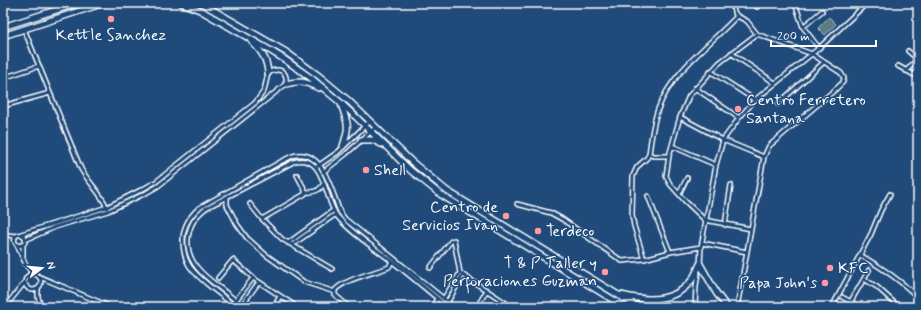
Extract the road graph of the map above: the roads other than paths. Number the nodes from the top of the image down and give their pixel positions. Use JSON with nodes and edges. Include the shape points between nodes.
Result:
{"nodes":[{"id":1,"x":78,"y":3,"type":"edge"},
{"id":2,"x":104,"y":3,"type":"edge"},
{"id":3,"x":181,"y":3,"type":"edge"},
{"id":4,"x":201,"y":3,"type":"edge"},
{"id":5,"x":735,"y":3,"type":"edge"},
{"id":6,"x":752,"y":3,"type":"edge"},
{"id":7,"x":796,"y":3,"type":"edge"},
{"id":8,"x":867,"y":3,"type":"edge"},
{"id":9,"x":757,"y":7,"type":"dead end"},
{"id":10,"x":822,"y":10,"type":"dead end"},
{"id":11,"x":737,"y":16,"type":"junction"},
{"id":12,"x":3,"y":27,"type":"edge"},
{"id":13,"x":803,"y":27,"type":"junction"},
{"id":14,"x":24,"y":29,"type":"junction"},
{"id":15,"x":757,"y":34,"type":"junction"},
{"id":16,"x":3,"y":36,"type":"edge"},
{"id":17,"x":249,"y":38,"type":"junction"},
{"id":18,"x":819,"y":48,"type":"junction"},
{"id":19,"x":908,"y":51,"type":"dead end"},
{"id":20,"x":731,"y":53,"type":"junction"},
{"id":21,"x":812,"y":54,"type":"junction"},
{"id":22,"x":917,"y":59,"type":"edge"},
{"id":23,"x":824,"y":62,"type":"junction"},
{"id":24,"x":39,"y":66,"type":"junction"},
{"id":25,"x":898,"y":66,"type":"dead end"},
{"id":26,"x":906,"y":70,"type":"junction"},
{"id":27,"x":710,"y":71,"type":"junction"},
{"id":28,"x":268,"y":73,"type":"junction"},
{"id":29,"x":3,"y":78,"type":"edge"},
{"id":30,"x":918,"y":78,"type":"edge"},
{"id":31,"x":775,"y":83,"type":"junction"},
{"id":32,"x":286,"y":84,"type":"junction"},
{"id":33,"x":695,"y":88,"type":"junction"},
{"id":34,"x":323,"y":89,"type":"junction"},
{"id":35,"x":50,"y":93,"type":"junction"},
{"id":36,"x":755,"y":100,"type":"junction"},
{"id":37,"x":341,"y":103,"type":"junction"},
{"id":38,"x":778,"y":104,"type":"dead end"},
{"id":39,"x":3,"y":106,"type":"edge"},
{"id":40,"x":680,"y":117,"type":"junction"},
{"id":41,"x":739,"y":118,"type":"junction"},
{"id":42,"x":370,"y":121,"type":"junction"},
{"id":43,"x":365,"y":126,"type":"junction"},
{"id":44,"x":376,"y":127,"type":"junction"},
{"id":45,"x":371,"y":131,"type":"junction"},
{"id":46,"x":361,"y":140,"type":"junction"},
{"id":47,"x":723,"y":140,"type":"junction"},
{"id":48,"x":343,"y":146,"type":"junction"},
{"id":49,"x":672,"y":146,"type":"junction"},
{"id":50,"x":387,"y":148,"type":"junction"},
{"id":51,"x":337,"y":152,"type":"junction"},
{"id":52,"x":649,"y":154,"type":"junction"},
{"id":53,"x":669,"y":156,"type":"junction"},
{"id":54,"x":341,"y":157,"type":"junction"},
{"id":55,"x":764,"y":157,"type":"junction"},
{"id":56,"x":320,"y":165,"type":"junction"},
{"id":57,"x":716,"y":165,"type":"junction"},
{"id":58,"x":316,"y":168,"type":"junction"},
{"id":59,"x":324,"y":171,"type":"junction"},
{"id":60,"x":320,"y":174,"type":"junction"},
{"id":61,"x":296,"y":176,"type":"dead end"},
{"id":62,"x":687,"y":178,"type":"dead end"},
{"id":63,"x":324,"y":183,"type":"junction"},
{"id":64,"x":731,"y":185,"type":"dead end"},
{"id":65,"x":306,"y":192,"type":"junction"},
{"id":66,"x":679,"y":194,"type":"junction"},
{"id":67,"x":890,"y":194,"type":"dead end"},
{"id":68,"x":648,"y":196,"type":"dead end"},
{"id":69,"x":227,"y":197,"type":"junction"},
{"id":70,"x":250,"y":204,"type":"dead end"},
{"id":71,"x":517,"y":204,"type":"dead end"},
{"id":72,"x":108,"y":209,"type":"junction"},
{"id":73,"x":334,"y":210,"type":"junction"},
{"id":74,"x":336,"y":214,"type":"junction"},
{"id":75,"x":262,"y":219,"type":"junction"},
{"id":76,"x":705,"y":220,"type":"junction"},
{"id":77,"x":725,"y":225,"type":"junction"},
{"id":78,"x":751,"y":229,"type":"junction"},
{"id":79,"x":3,"y":233,"type":"edge"},
{"id":80,"x":21,"y":234,"type":"junction"},
{"id":81,"x":8,"y":235,"type":"junction"},
{"id":82,"x":16,"y":236,"type":"junction"},
{"id":83,"x":25,"y":240,"type":"junction"},
{"id":84,"x":14,"y":241,"type":"junction"},
{"id":85,"x":702,"y":243,"type":"junction"},
{"id":86,"x":23,"y":244,"type":"junction"},
{"id":87,"x":290,"y":244,"type":"junction"},
{"id":88,"x":17,"y":245,"type":"junction"},
{"id":89,"x":701,"y":248,"type":"junction"},
{"id":90,"x":670,"y":252,"type":"junction"},
{"id":91,"x":747,"y":252,"type":"junction"},
{"id":92,"x":860,"y":255,"type":"junction"},
{"id":93,"x":23,"y":258,"type":"junction"},
{"id":94,"x":644,"y":259,"type":"junction"},
{"id":95,"x":392,"y":261,"type":"junction"},
{"id":96,"x":700,"y":264,"type":"junction"},
{"id":97,"x":26,"y":265,"type":"junction"},
{"id":98,"x":430,"y":268,"type":"dead end"},
{"id":99,"x":332,"y":269,"type":"dead end"},
{"id":100,"x":869,"y":270,"type":"dead end"},
{"id":101,"x":33,"y":274,"type":"junction"},
{"id":102,"x":461,"y":274,"type":"junction"},
{"id":103,"x":27,"y":277,"type":"junction"},
{"id":104,"x":40,"y":277,"type":"junction"},
{"id":105,"x":218,"y":278,"type":"dead end"},
{"id":106,"x":253,"y":278,"type":"junction"},
{"id":107,"x":864,"y":279,"type":"junction"},
{"id":108,"x":25,"y":282,"type":"junction"},
{"id":109,"x":48,"y":282,"type":"junction"},
{"id":110,"x":259,"y":282,"type":"junction"},
{"id":111,"x":41,"y":284,"type":"junction"},
{"id":112,"x":20,"y":288,"type":"junction"},
{"id":113,"x":27,"y":288,"type":"junction"},
{"id":114,"x":38,"y":289,"type":"junction"},
{"id":115,"x":32,"y":290,"type":"junction"},
{"id":116,"x":487,"y":290,"type":"junction"},
{"id":117,"x":335,"y":292,"type":"junction"},
{"id":118,"x":617,"y":294,"type":"junction"},
{"id":119,"x":280,"y":296,"type":"junction"},
{"id":120,"x":38,"y":297,"type":"junction"},
{"id":121,"x":842,"y":297,"type":"dead end"},
{"id":122,"x":437,"y":298,"type":"junction"},
{"id":123,"x":444,"y":298,"type":"junction"},
{"id":124,"x":918,"y":298,"type":"edge"},
{"id":125,"x":236,"y":300,"type":"junction"},
{"id":126,"x":851,"y":301,"type":"junction"},
{"id":127,"x":447,"y":304,"type":"edge"},
{"id":128,"x":243,"y":306,"type":"edge"},
{"id":129,"x":5,"y":307,"type":"edge"},
{"id":130,"x":40,"y":307,"type":"edge"},
{"id":131,"x":111,"y":307,"type":"edge"},
{"id":132,"x":236,"y":307,"type":"edge"},
{"id":133,"x":274,"y":307,"type":"edge"},
{"id":134,"x":297,"y":307,"type":"edge"},
{"id":135,"x":349,"y":307,"type":"edge"},
{"id":136,"x":433,"y":307,"type":"edge"},
{"id":137,"x":454,"y":307,"type":"edge"},
{"id":138,"x":477,"y":307,"type":"edge"},
{"id":139,"x":507,"y":307,"type":"edge"},
{"id":140,"x":625,"y":307,"type":"edge"},
{"id":141,"x":638,"y":307,"type":"edge"},
{"id":142,"x":695,"y":307,"type":"edge"},
{"id":143,"x":727,"y":307,"type":"edge"},
{"id":144,"x":737,"y":307,"type":"edge"},
{"id":145,"x":832,"y":307,"type":"edge"},
{"id":146,"x":860,"y":307,"type":"edge"},
{"id":147,"x":899,"y":307,"type":"edge"}],
"edges":[{"from":1,"to":12,"type":"main road"},
{"from":2,"to":14,"type":"main road"},
{"from":3,"to":17,"type":"main road","via":[[200,10]]},
{"from":4,"to":42,"type":"main road","via":[[286,52],[319,76]]},
{"from":5,"to":11,"type":"street","via":[[733,7]]},
{"from":6,"to":9,"type":"street"},
{"from":7,"to":13,"type":"street"},
{"from":8,"to":18,"type":"street"},
{"from":10,"to":13,"type":"street"},
{"from":11,"to":15,"type":"street","via":[[747,21]]},
{"from":11,"to":52,"type":"street","via":[[694,57],[670,85],[657,110]]},
{"from":13,"to":18,"type":"street"},
{"from":14,"to":16,"type":"main road"},
{"from":14,"to":24,"type":"street"},
{"from":15,"to":20,"type":"street"},
{"from":15,"to":21,"type":"street"},
{"from":17,"to":28,"type":"main road","via":[[264,55]]},
{"from":17,"to":34,"type":"main road","via":[[284,59]]},
{"from":18,"to":21,"type":"street"},
{"from":19,"to":22,"type":"street"},
{"from":20,"to":27,"type":"street"},
{"from":20,"to":31,"type":"street"},
{"from":21,"to":23,"type":"street"},
{"from":21,"to":31,"type":"street"},
{"from":22,"to":26,"type":"street"},
{"from":23,"to":38,"type":"street"},
{"from":23,"to":55,"type":"street","via":[[841,73],[843,82],[770,146]]},
{"from":24,"to":29,"type":"street"},
{"from":24,"to":35,"type":"street"},
{"from":25,"to":26,"type":"street"},
{"from":26,"to":30,"type":"street"},
{"from":27,"to":33,"type":"street"},
{"from":27,"to":36,"type":"street"},
{"from":28,"to":32,"type":"street","via":[[275,69],[282,72]]},
{"from":28,"to":72,"type":"street","via":[[264,91],[255,103],[157,181]]},
{"from":31,"to":36,"type":"street"},
{"from":32,"to":34,"type":"main road","via":[[300,82]]},
{"from":32,"to":72,"type":"street","via":[[158,186]]},
{"from":33,"to":40,"type":"street"},
{"from":33,"to":41,"type":"street"},
{"from":34,"to":37,"type":"main road"},
{"from":35,"to":39,"type":"street"},
{"from":35,"to":72,"type":"street","via":[[81,169]]},
{"from":36,"to":41,"type":"street"},
{"from":37,"to":43,"type":"main road"},
{"from":37,"to":48,"type":"main road","via":[[348,124]]},
{"from":40,"to":47,"type":"street"},
{"from":40,"to":49,"type":"street"},
{"from":41,"to":47,"type":"street"},
{"from":42,"to":43,"type":"street"},
{"from":42,"to":44,"type":"main road"},
{"from":43,"to":45,"type":"main road"},
{"from":43,"to":48,"type":"street"},
{"from":44,"to":45,"type":"street"},
{"from":44,"to":118,"type":"main road","via":[[421,170],[448,191]]},
{"from":45,"to":46,"type":"street"},
{"from":45,"to":50,"type":"main road"},
{"from":46,"to":50,"type":"main road","via":[[373,140]]},
{"from":46,"to":54,"type":"street"},
{"from":47,"to":55,"type":"street"},
{"from":47,"to":57,"type":"street"},
{"from":48,"to":51,"type":"street"},
{"from":49,"to":53,"type":"street"},
{"from":49,"to":57,"type":"street"},
{"from":50,"to":140,"type":"main road","via":[[415,175],[440,194]]},
{"from":51,"to":54,"type":"street"},
{"from":51,"to":56,"type":"street"},
{"from":52,"to":53,"type":"street"},
{"from":52,"to":94,"type":"street","via":[[637,167],[634,176],[632,215]]},
{"from":53,"to":66,"type":"street","via":[[666,176]]},
{"from":54,"to":59,"type":"street"},
{"from":55,"to":78,"type":"street"},
{"from":56,"to":58,"type":"street"},
{"from":56,"to":59,"type":"street"},
{"from":56,"to":132,"type":"street","via":[[310,156],[293,156],[199,208],[186,223],[183,247],[189,266],[195,274]]},
{"from":57,"to":76,"type":"street"},
{"from":58,"to":60,"type":"street"},
{"from":58,"to":69,"type":"street","via":[[308,161],[300,159]]},
{"from":59,"to":60,"type":"street"},
{"from":59,"to":123,"type":"street","via":[[345,219]]},
{"from":60,"to":63,"type":"street"},
{"from":61,"to":65,"type":"street"},
{"from":62,"to":66,"type":"street"},
{"from":63,"to":65,"type":"street","via":[[320,190]]},
{"from":63,"to":73,"type":"street"},
{"from":64,"to":77,"type":"street"},
{"from":65,"to":75,"type":"street"},
{"from":66,"to":76,"type":"street"},
{"from":67,"to":92,"type":"street"},
{"from":68,"to":90,"type":"street"},
{"from":69,"to":117,"type":"street","via":[[227,206],[237,224],[247,238],[266,255],[304,282]]},
{"from":69,"to":125,"type":"street","via":[[206,208],[193,221],[189,227],[188,248],[190,258],[201,273]]},
{"from":70,"to":75,"type":"street"},
{"from":71,"to":94,"type":"street","via":[[551,213],[622,261]]},
{"from":72,"to":80,"type":"street"},
{"from":72,"to":83,"type":"street"},
{"from":73,"to":74,"type":"street"},
{"from":73,"to":87,"type":"street"},
{"from":74,"to":87,"type":"street"},
{"from":74,"to":95,"type":"street","via":[[343,223]]},
{"from":75,"to":87,"type":"street"},
{"from":76,"to":77,"type":"street"},
{"from":76,"to":85,"type":"street"},
{"from":77,"to":78,"type":"street"},
{"from":78,"to":91,"type":"street"},
{"from":79,"to":81,"type":"street"},
{"from":80,"to":82,"type":"street"},
{"from":80,"to":83,"type":"street"},
{"from":81,"to":82,"type":"street"},
{"from":81,"to":84,"type":"street"},
{"from":82,"to":84,"type":"street"},
{"from":83,"to":86,"type":"street"},
{"from":84,"to":88,"type":"street"},
{"from":85,"to":89,"type":"street"},
{"from":85,"to":91,"type":"street"},
{"from":86,"to":88,"type":"street"},
{"from":86,"to":93,"type":"street"},
{"from":87,"to":99,"type":"street"},
{"from":88,"to":93,"type":"street"},
{"from":89,"to":90,"type":"street"},
{"from":89,"to":96,"type":"street"},
{"from":90,"to":94,"type":"street"},
{"from":91,"to":144,"type":"street"},
{"from":92,"to":124,"type":"street","via":[[890,273]]},
{"from":92,"to":145,"type":"street"},
{"from":93,"to":97,"type":"street"},
{"from":95,"to":117,"type":"street","via":[[389,267],[342,284]]},
{"from":95,"to":122,"type":"street"},
{"from":96,"to":118,"type":"main road","via":[[692,280],[675,294],[648,300]]},
{"from":96,"to":142,"type":"street"},
{"from":96,"to":143,"type":"main road"},
{"from":97,"to":101,"type":"street"},
{"from":97,"to":103,"type":"street"},
{"from":98,"to":102,"type":"street","via":[[453,240]]},
{"from":100,"to":107,"type":"street"},
{"from":101,"to":103,"type":"street"},
{"from":101,"to":104,"type":"street"},
{"from":102,"to":116,"type":"street"},
{"from":102,"to":123,"type":"street"},
{"from":102,"to":127,"type":"street"},
{"from":103,"to":108,"type":"street"},
{"from":104,"to":109,"type":"street"},
{"from":104,"to":111,"type":"street"},
{"from":105,"to":106,"type":"street","via":[[233,260]]},
{"from":106,"to":110,"type":"street"},
{"from":106,"to":125,"type":"street"},
{"from":107,"to":126,"type":"street"},
{"from":107,"to":147,"type":"street"},
{"from":108,"to":112,"type":"street"},
{"from":108,"to":113,"type":"street"},
{"from":109,"to":111,"type":"street"},
{"from":109,"to":131,"type":"street"},
{"from":110,"to":119,"type":"street"},
{"from":110,"to":128,"type":"street"},
{"from":111,"to":114,"type":"street"},
{"from":112,"to":113,"type":"street"},
{"from":112,"to":129,"type":"street"},
{"from":113,"to":115,"type":"street"},
{"from":114,"to":115,"type":"street"},
{"from":114,"to":120,"type":"street"},
{"from":115,"to":120,"type":"street"},
{"from":116,"to":138,"type":"street"},
{"from":116,"to":139,"type":"street","via":[[506,303]]},
{"from":117,"to":135,"type":"street","via":[[335,295]]},
{"from":118,"to":141,"type":"main road"},
{"from":119,"to":133,"type":"street"},
{"from":119,"to":134,"type":"street"},
{"from":120,"to":130,"type":"street"},
{"from":121,"to":126,"type":"street"},
{"from":122,"to":127,"type":"street"},
{"from":122,"to":136,"type":"street"},
{"from":123,"to":127,"type":"street"},
{"from":125,"to":128,"type":"street"},
{"from":126,"to":146,"type":"street"},
{"from":127,"to":137,"type":"street"}]}
